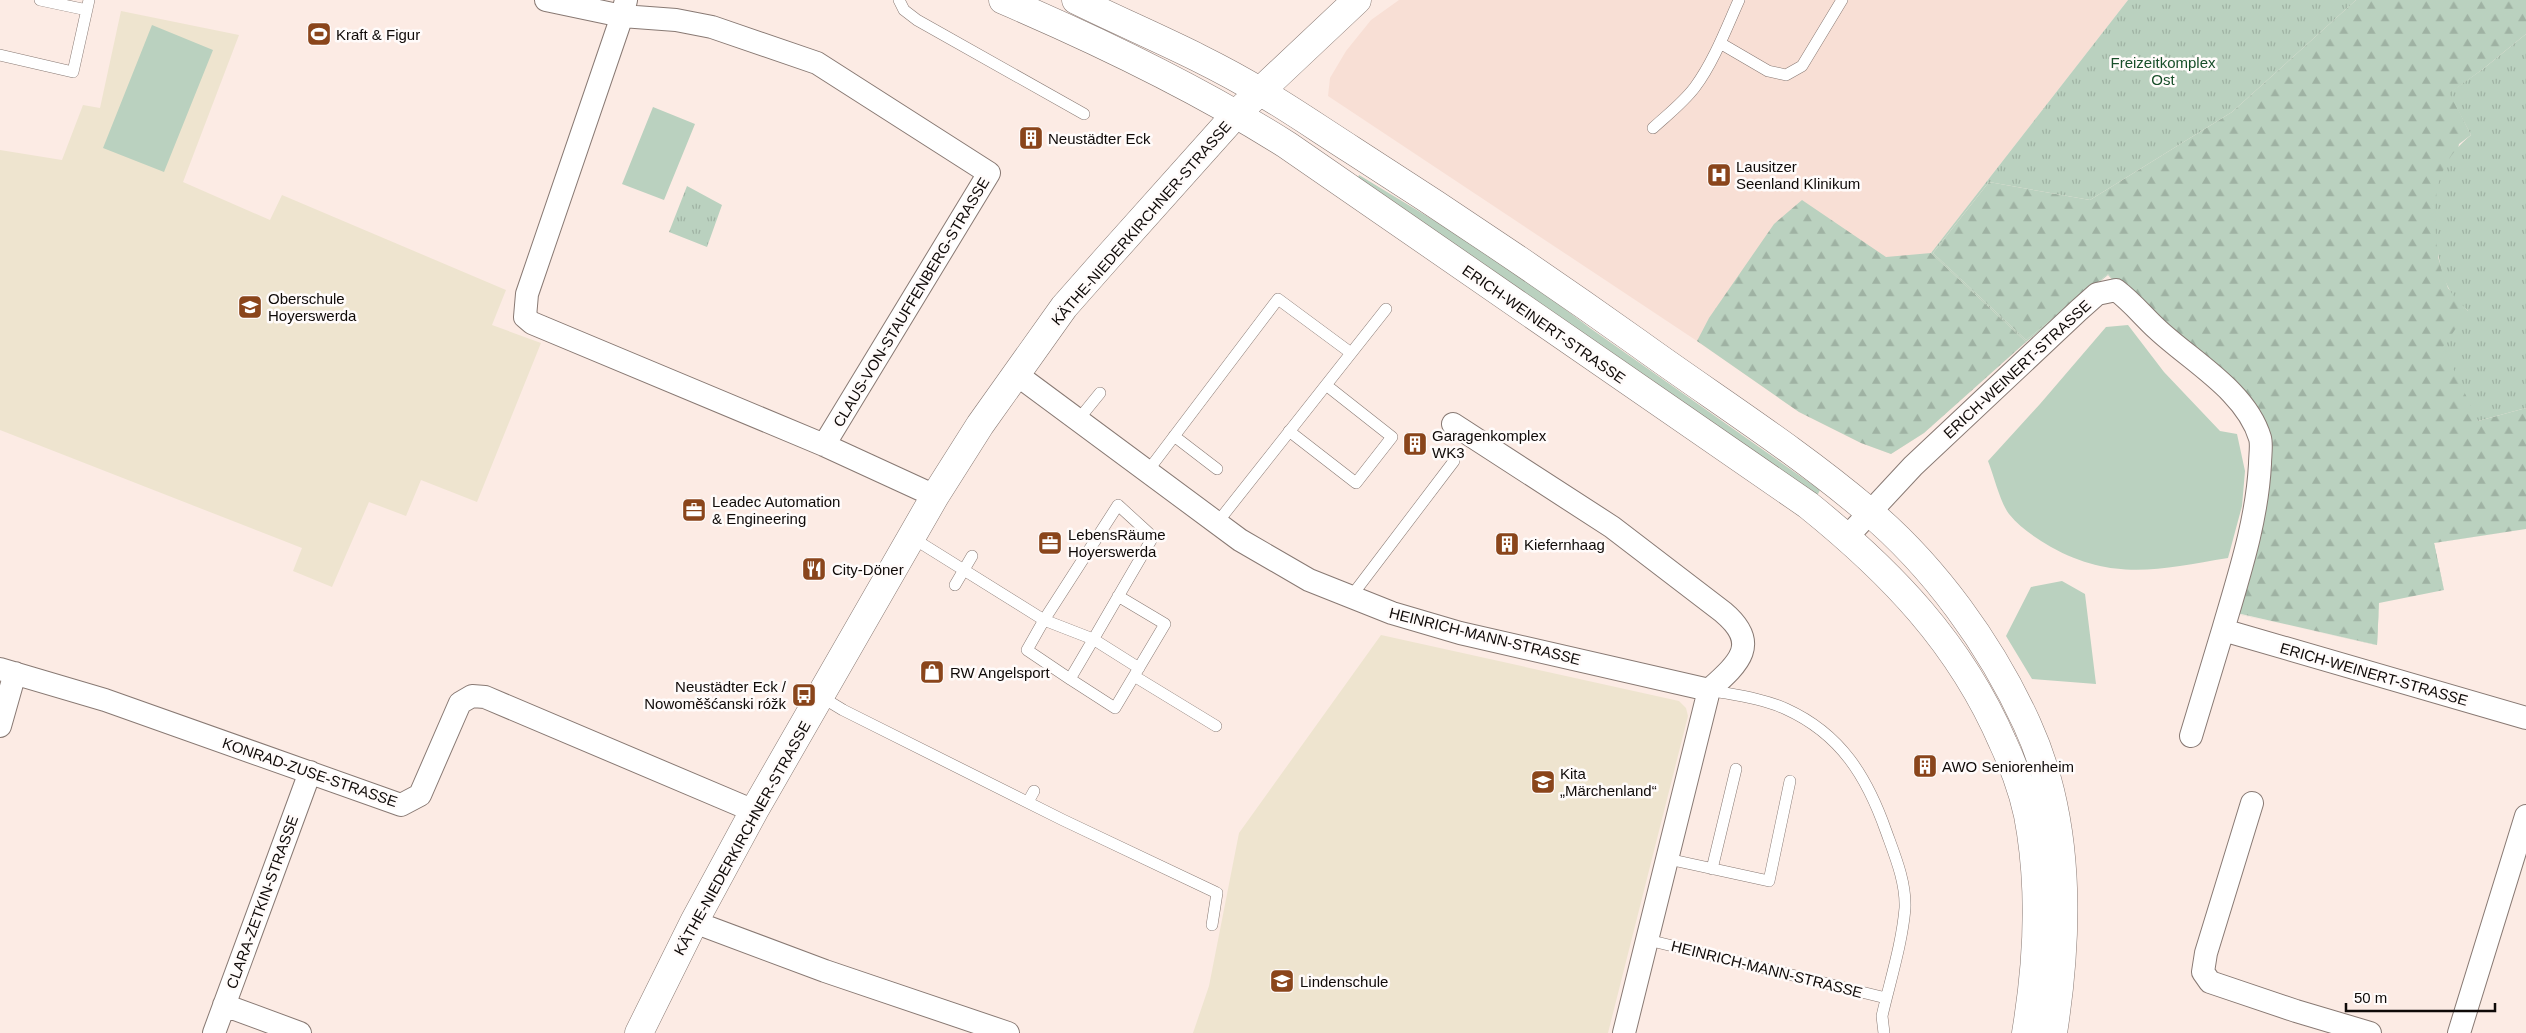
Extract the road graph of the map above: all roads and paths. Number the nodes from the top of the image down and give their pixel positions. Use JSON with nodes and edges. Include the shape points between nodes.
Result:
{"nodes":[{"id":1,"x":40,"y":0,"type":"edge"},
{"id":2,"x":546,"y":0,"type":"edge"},
{"id":3,"x":899,"y":0,"type":"edge"},
{"id":4,"x":1003,"y":0,"type":"edge"},
{"id":5,"x":1076,"y":0,"type":"edge"},
{"id":6,"x":1357,"y":0,"type":"edge"},
{"id":7,"x":1739,"y":0,"type":"edge"},
{"id":8,"x":1842,"y":0,"type":"edge"},
{"id":9,"x":88,"y":5,"type":"edge"},
{"id":10,"x":624,"y":8,"type":"edge"},
{"id":11,"x":1720,"y":43,"type":"junction"},
{"id":12,"x":0,"y":55,"type":"edge"},
{"id":13,"x":1260,"y":91,"type":"junction"},
{"id":14,"x":1237,"y":113,"type":"junction"},
{"id":15,"x":1084,"y":114,"type":"dead end"},
{"id":16,"x":1652,"y":128,"type":"dead end"},
{"id":17,"x":1386,"y":308,"type":"dead end"},
{"id":18,"x":1351,"y":354,"type":"junction"},
{"id":19,"x":1016,"y":374,"type":"junction"},
{"id":20,"x":1326,"y":385,"type":"junction"},
{"id":21,"x":1100,"y":393,"type":"dead end"},
{"id":22,"x":1078,"y":420,"type":"junction"},
{"id":23,"x":1453,"y":424,"type":"dead end"},
{"id":24,"x":1290,"y":431,"type":"junction"},
{"id":25,"x":1174,"y":436,"type":"junction"},
{"id":26,"x":824,"y":445,"type":"junction"},
{"id":27,"x":1454,"y":461,"type":"dead end"},
{"id":28,"x":1217,"y":469,"type":"dead end"},
{"id":29,"x":1147,"y":472,"type":"junction"},
{"id":30,"x":935,"y":496,"type":"junction"},
{"id":31,"x":1870,"y":512,"type":"junction"},
{"id":32,"x":1217,"y":524,"type":"junction"},
{"id":33,"x":1848,"y":537,"type":"junction"},
{"id":34,"x":912,"y":538,"type":"junction"},
{"id":35,"x":972,"y":556,"type":"dead end"},
{"id":36,"x":964,"y":570,"type":"junction"},
{"id":37,"x":955,"y":585,"type":"dead end"},
{"id":38,"x":1118,"y":596,"type":"junction"},
{"id":39,"x":1350,"y":598,"type":"junction"},
{"id":40,"x":1044,"y":620,"type":"junction"},
{"id":41,"x":2223,"y":630,"type":"junction"},
{"id":42,"x":1093,"y":640,"type":"junction"},
{"id":43,"x":8,"y":671,"type":"edge"},
{"id":44,"x":1136,"y":672,"type":"junction"},
{"id":45,"x":1070,"y":679,"type":"junction"},
{"id":46,"x":1709,"y":690,"type":"junction"},
{"id":47,"x":820,"y":696,"type":"junction"},
{"id":48,"x":2526,"y":718,"type":"edge"},
{"id":49,"x":0,"y":726,"type":"edge"},
{"id":50,"x":1216,"y":726,"type":"dead end"},
{"id":51,"x":2191,"y":736,"type":"dead end"},
{"id":52,"x":1736,"y":770,"type":"dead end"},
{"id":53,"x":310,"y":772,"type":"junction"},
{"id":54,"x":1790,"y":781,"type":"dead end"},
{"id":55,"x":1034,"y":790,"type":"dead end"},
{"id":56,"x":1028,"y":802,"type":"junction"},
{"id":57,"x":2252,"y":803,"type":"dead end"},
{"id":58,"x":754,"y":811,"type":"junction"},
{"id":59,"x":2526,"y":816,"type":"edge"},
{"id":60,"x":1668,"y":859,"type":"junction"},
{"id":61,"x":1712,"y":869,"type":"junction"},
{"id":62,"x":694,"y":922,"type":"junction"},
{"id":63,"x":1212,"y":925,"type":"dead end"},
{"id":64,"x":1648,"y":940,"type":"junction"},
{"id":65,"x":1886,"y":998,"type":"junction"},
{"id":66,"x":224,"y":1006,"type":"junction"},
{"id":67,"x":214,"y":1033,"type":"edge"},
{"id":68,"x":300,"y":1033,"type":"edge"},
{"id":69,"x":639,"y":1033,"type":"edge"},
{"id":70,"x":1008,"y":1033,"type":"edge"},
{"id":71,"x":1624,"y":1033,"type":"edge"},
{"id":72,"x":1884,"y":1033,"type":"edge"},
{"id":73,"x":2026,"y":1033,"type":"edge"},
{"id":74,"x":2053,"y":1033,"type":"edge"},
{"id":75,"x":2370,"y":1033,"type":"edge"},
{"id":76,"x":2459,"y":1033,"type":"edge"}],
"edges":[{"from":1,"to":9,"type":"lane"},
{"from":2,"to":10,"type":"street","name":"CLAUS-VON-STAUFFENBERG-STRASSE"},
{"from":3,"to":15,"type":"lane","via":[[904,10],[917,20]]},
{"from":4,"to":14,"type":"street","via":[[1093,38]]},
{"from":5,"to":13,"type":"street"},
{"from":6,"to":13,"type":"street","name":"KÄTHE-NIEDERKIRCHNER-STRASSE"},
{"from":7,"to":11,"type":"lane"},
{"from":8,"to":11,"type":"lane","via":[[1802,66],[1786,75],[1768,71]]},
{"from":9,"to":12,"type":"lane","via":[[73,72]]},
{"from":10,"to":26,"type":"street","name":"CLAUS-VON-STAUFFENBERG-STRASSE","via":[[527,294],[525,317],[532,324]]},
{"from":10,"to":26,"type":"street","name":"CLAUS-VON-STAUFFENBERG-STRASSE","via":[[712,27],[817,63],[989,173]]},
{"from":11,"to":16,"type":"lane","via":[[1694,87]]},
{"from":13,"to":14,"type":"street","name":"KÄTHE-NIEDERKIRCHNER-STRASSE"},
{"from":13,"to":31,"type":"street","via":[[1475,229],[1805,461]]},
{"from":14,"to":19,"type":"street","name":"KÄTHE-NIEDERKIRCHNER-STRASSE","via":[[1064,307]]},
{"from":14,"to":33,"type":"street","name":"ERICH-WEINERT-STRASSE","via":[[1761,472]]},
{"from":17,"to":18,"type":"lane"},
{"from":18,"to":20,"type":"lane"},
{"from":18,"to":25,"type":"lane","via":[[1278,299]]},
{"from":19,"to":22,"type":"street","name":"HEINRICH-MANN-STRASSE"},
{"from":19,"to":30,"type":"street","name":"KÄTHE-NIEDERKIRCHNER-STRASSE"},
{"from":20,"to":24,"type":"lane"},
{"from":20,"to":24,"type":"lane","via":[[1392,437],[1356,483]]},
{"from":21,"to":22,"type":"lane"},
{"from":22,"to":29,"type":"street","name":"HEINRICH-MANN-STRASSE"},
{"from":23,"to":46,"type":"street","via":[[1612,527],[1736,623],[1743,634],[1743,647],[1726,674]]},
{"from":24,"to":32,"type":"lane"},
{"from":25,"to":28,"type":"lane"},
{"from":25,"to":29,"type":"lane"},
{"from":26,"to":30,"type":"street","name":"CLAUS-VON-STAUFFENBERG-STRASSE"},
{"from":27,"to":39,"type":"lane"},
{"from":29,"to":32,"type":"street","name":"HEINRICH-MANN-STRASSE"},
{"from":30,"to":34,"type":"street","name":"KÄTHE-NIEDERKIRCHNER-STRASSE"},
{"from":31,"to":33,"type":"street","name":"ERICH-WEINERT-STRASSE"},
{"from":31,"to":41,"type":"street","name":"ERICH-WEINERT-STRASSE","via":[[1913,466],[2097,294],[2116,290],[2132,301],[2156,329],[2217,378],[2247,412],[2260,439],[2258,493]]},
{"from":31,"to":74,"type":"street","via":[[1932,577],[1978,634],[2036,746],[2057,820],[2063,886],[2064,937]]},
{"from":32,"to":39,"type":"street","name":"HEINRICH-MANN-STRASSE","via":[[1272,560]]},
{"from":33,"to":73,"type":"street","name":"ERICH-WEINERT-STRASSE","via":[[1924,614],[1948,644],[1987,710],[2010,760],[2027,812],[2035,867],[2037,944]]},
{"from":34,"to":36,"type":"lane"},
{"from":34,"to":47,"type":"street","name":"KÄTHE-NIEDERKIRCHNER-STRASSE"},
{"from":35,"to":36,"type":"lane"},
{"from":36,"to":37,"type":"lane"},
{"from":36,"to":40,"type":"lane"},
{"from":38,"to":40,"type":"lane","via":[[1153,537],[1118,505]]},
{"from":38,"to":42,"type":"lane"},
{"from":38,"to":44,"type":"lane","via":[[1165,624]]},
{"from":39,"to":46,"type":"street","name":"HEINRICH-MANN-STRASSE","via":[[1467,634]]},
{"from":40,"to":42,"type":"lane"},
{"from":40,"to":45,"type":"lane","via":[[1027,650]]},
{"from":41,"to":48,"type":"street","name":"ERICH-WEINERT-STRASSE"},
{"from":41,"to":51,"type":"street","name":"ERICH-WEINERT-STRASSE"},
{"from":42,"to":44,"type":"lane"},
{"from":42,"to":45,"type":"lane"},
{"from":43,"to":49,"type":"street"},
{"from":43,"to":53,"type":"street","name":"KONRAD-ZUSE-STRASSE","via":[[105,700]]},
{"from":44,"to":45,"type":"lane","via":[[1114,708]]},
{"from":44,"to":50,"type":"lane"},
{"from":46,"to":60,"type":"street"},
{"from":46,"to":65,"type":"lane","name":"HEINRICH-MANN-STRASSE","via":[[1786,709],[1810,722],[1858,769],[1873,796],[1902,882],[1905,908]]},
{"from":47,"to":56,"type":"lane"},
{"from":47,"to":58,"type":"street","name":"KÄTHE-NIEDERKIRCHNER-STRASSE"},
{"from":52,"to":61,"type":"lane"},
{"from":53,"to":58,"type":"street","name":"KONRAD-ZUSE-STRASSE","via":[[401,805],[411,801],[420,795],[425,785],[456,708],[472,696],[485,697]]},
{"from":53,"to":66,"type":"street","name":"CLARA-ZETKIN-STRASSE"},
{"from":54,"to":61,"type":"lane","via":[[1769,881]]},
{"from":55,"to":56,"type":"lane"},
{"from":56,"to":63,"type":"lane","via":[[1217,893]]},
{"from":57,"to":75,"type":"street","via":[[2203,972],[2210,982]]},
{"from":58,"to":62,"type":"street","name":"KÄTHE-NIEDERKIRCHNER-STRASSE"},
{"from":59,"to":76,"type":"street"},
{"from":60,"to":61,"type":"lane"},
{"from":60,"to":64,"type":"street"},
{"from":62,"to":69,"type":"street","name":"KÄTHE-NIEDERKIRCHNER-STRASSE"},
{"from":62,"to":70,"type":"street","via":[[825,971]]},
{"from":64,"to":65,"type":"lane","name":"HEINRICH-MANN-STRASSE"},
{"from":64,"to":71,"type":"street"},
{"from":65,"to":72,"type":"lane","name":"HEINRICH-MANN-STRASSE","via":[[1882,1016]]},
{"from":66,"to":67,"type":"street","name":"CLARA-ZETKIN-STRASSE"},
{"from":66,"to":68,"type":"street"}]}
